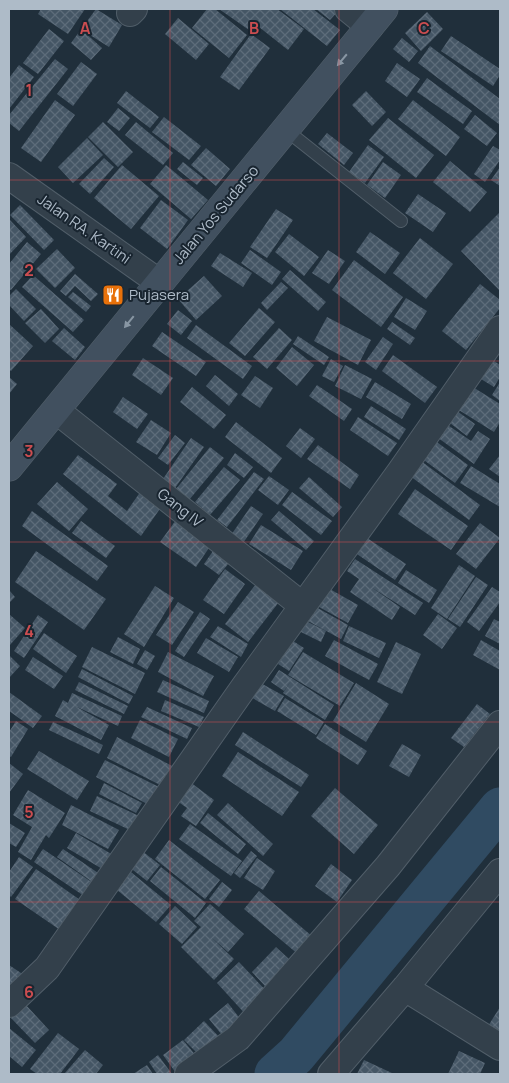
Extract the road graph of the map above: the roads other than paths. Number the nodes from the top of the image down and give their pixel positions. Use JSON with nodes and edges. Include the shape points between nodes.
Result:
{"nodes":[{"id":1,"x":348,"y":9,"type":"edge"},
{"id":2,"x":377,"y":18,"type":"edge"},
{"id":3,"x":286,"y":130,"type":"junction"},
{"id":4,"x":9,"y":176,"type":"edge"},
{"id":5,"x":401,"y":221,"type":"dead end"},
{"id":6,"x":160,"y":283,"type":"junction"},
{"id":7,"x":500,"y":329,"type":"edge"},
{"id":8,"x":56,"y":411,"type":"junction"},
{"id":9,"x":9,"y":467,"type":"edge"},
{"id":10,"x":303,"y":606,"type":"junction"},
{"id":11,"x":500,"y":724,"type":"edge"},
{"id":12,"x":500,"y":872,"type":"edge"},
{"id":13,"x":405,"y":988,"type":"junction"},
{"id":14,"x":9,"y":1004,"type":"edge"},
{"id":15,"x":500,"y":1047,"type":"edge"},
{"id":16,"x":188,"y":1074,"type":"edge"},
{"id":17,"x":331,"y":1074,"type":"edge"}],
"edges":[{"from":1,"to":2,"type":"street"},
{"from":2,"to":3,"type":"main road","name":"Jalan Yos Sudarso","one_way":true},
{"from":3,"to":5,"type":"lane"},
{"from":3,"to":6,"type":"main road","name":"Jalan Yos Sudarso"},
{"from":4,"to":6,"type":"street","name":"Jalan RA. Kartini"},
{"from":6,"to":8,"type":"main road","name":"Jalan Yos Sudarso","one_way":true},
{"from":7,"to":10,"type":"street"},
{"from":8,"to":9,"type":"main road","name":"Jalan Yos Sudarso"},
{"from":8,"to":10,"type":"street","name":"Gang IV"},
{"from":10,"to":14,"type":"street","via":[[47,968]]},
{"from":11,"to":16,"type":"street","via":[[388,866],[238,1038]]},
{"from":12,"to":13,"type":"street"},
{"from":13,"to":15,"type":"street"},
{"from":13,"to":17,"type":"street"}]}
